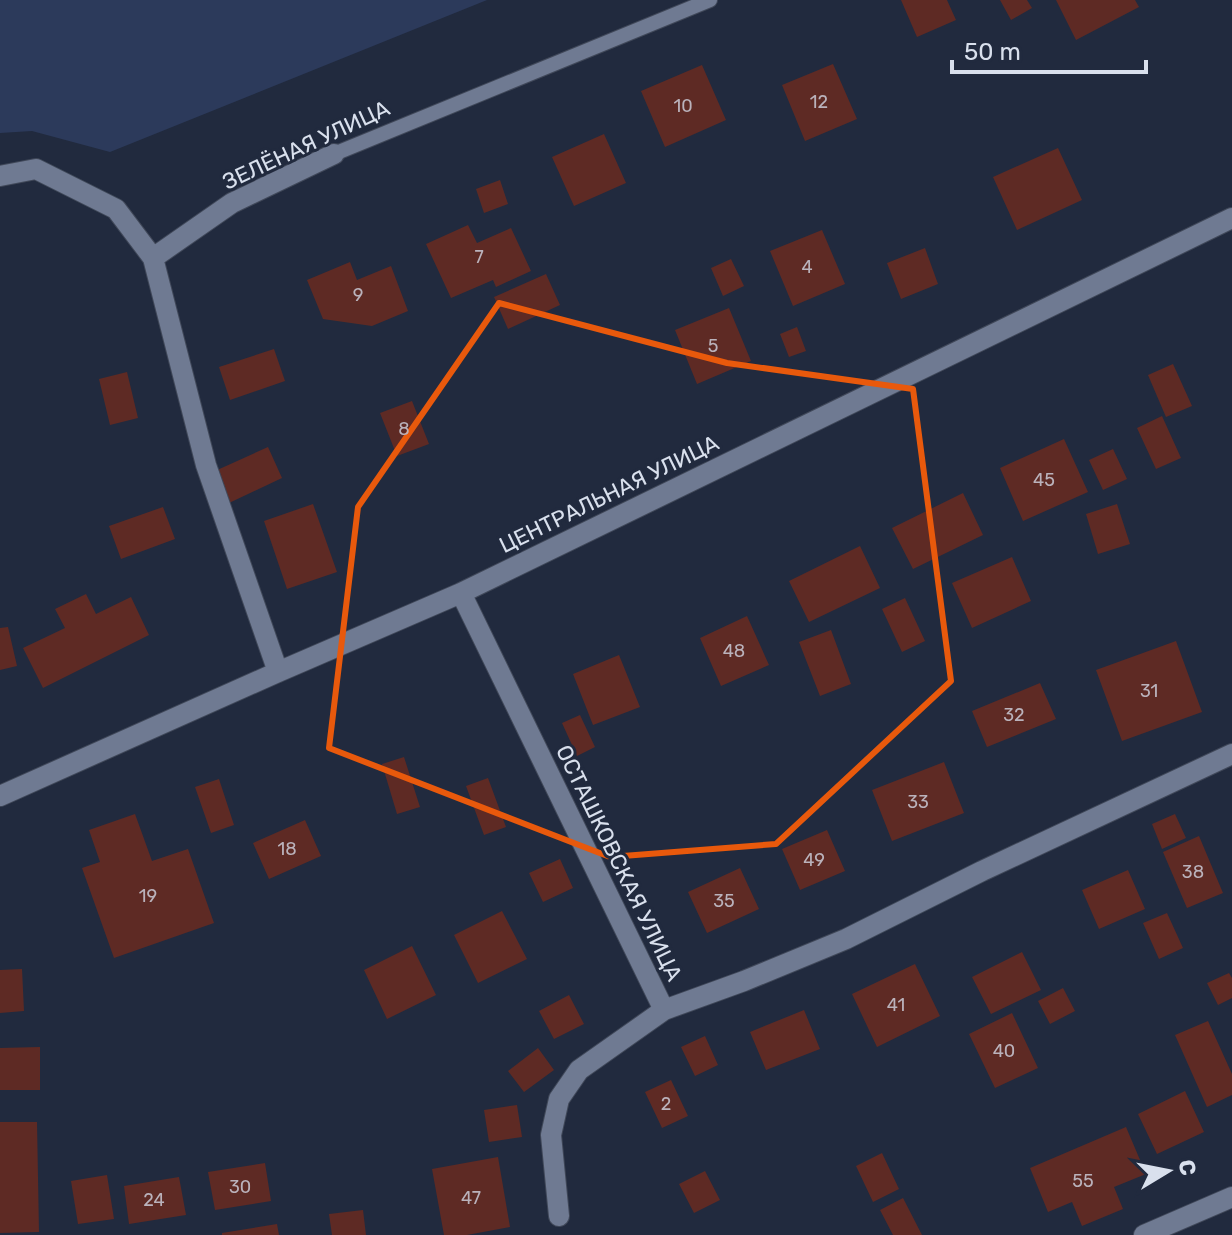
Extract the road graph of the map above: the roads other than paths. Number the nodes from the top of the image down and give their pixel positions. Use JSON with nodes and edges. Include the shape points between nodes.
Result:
{"nodes":[{"id":1,"x":710,"y":0,"type":"edge"},
{"id":2,"x":334,"y":154,"type":"joint"},
{"id":3,"x":0,"y":176,"type":"edge"},
{"id":4,"x":1232,"y":218,"type":"edge"},
{"id":5,"x":153,"y":258,"type":"junction"},
{"id":6,"x":461,"y":593,"type":"junction"},
{"id":7,"x":278,"y":672,"type":"junction"},
{"id":8,"x":1232,"y":754,"type":"edge"},
{"id":9,"x":0,"y":796,"type":"edge"},
{"id":10,"x":664,"y":1010,"type":"junction"},
{"id":11,"x":1232,"y":1197,"type":"edge"},
{"id":12,"x":559,"y":1216,"type":"dead end"},
{"id":13,"x":1144,"y":1235,"type":"edge"}],
"edges":[{"from":1,"to":2,"type":"lane","name":"ЗЕЛЁНАЯ УЛИЦА"},
{"from":2,"to":5,"type":"street","name":"ЗЕЛЁНАЯ УЛИЦА","via":[[232,203]]},
{"from":3,"to":5,"type":"street","via":[[36,169],[116,209]]},
{"from":4,"to":6,"type":"street","name":"ЦЕНТРАЛЬНАЯ УЛИЦА"},
{"from":5,"to":7,"type":"street","via":[[206,465]]},
{"from":6,"to":7,"type":"street","name":"ЦЕНТРАЛЬНАЯ УЛИЦА"},
{"from":6,"to":10,"type":"street","name":"ОСТАШКОВСКАЯ УЛИЦА"},
{"from":7,"to":9,"type":"street","name":"ЦЕНТРАЛЬНАЯ УЛИЦА"},
{"from":8,"to":10,"type":"street","via":[[846,939]]},
{"from":10,"to":12,"type":"street","name":"ОСТАШКОВСКАЯ УЛИЦА","via":[[579,1070],[559,1099],[551,1135]]},
{"from":11,"to":13,"type":"street"}]}
